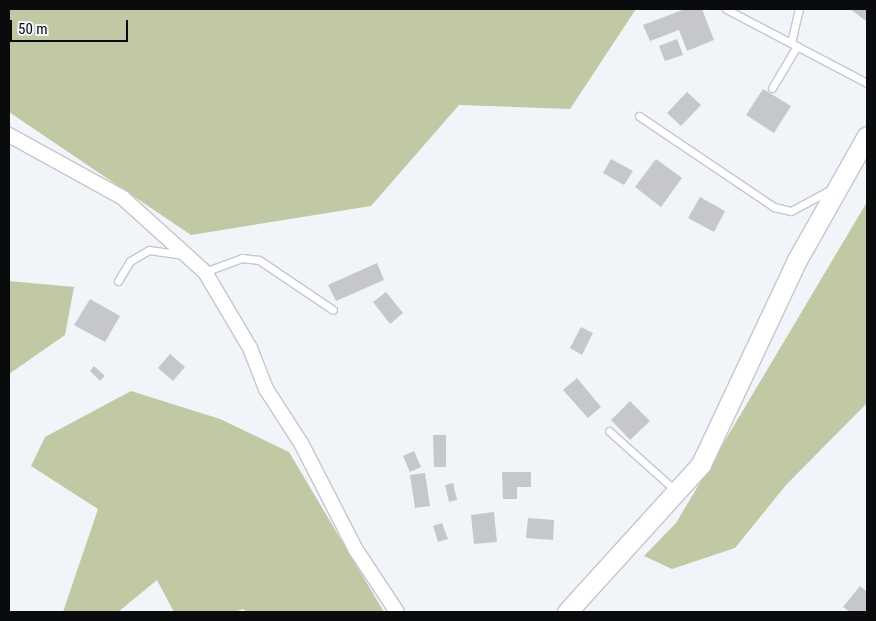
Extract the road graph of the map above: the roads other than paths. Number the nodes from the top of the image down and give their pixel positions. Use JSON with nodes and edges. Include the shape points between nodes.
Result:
{"nodes":[{"id":1,"x":726,"y":9,"type":"edge"},
{"id":2,"x":799,"y":9,"type":"edge"},
{"id":3,"x":794,"y":45,"type":"junction"},
{"id":4,"x":867,"y":83,"type":"edge"},
{"id":5,"x":772,"y":88,"type":"dead end"},
{"id":6,"x":639,"y":116,"type":"dead end"},
{"id":7,"x":9,"y":135,"type":"edge"},
{"id":8,"x":867,"y":136,"type":"edge"},
{"id":9,"x":840,"y":185,"type":"junction"},
{"id":10,"x":205,"y":272,"type":"junction"},
{"id":11,"x":118,"y":280,"type":"dead end"},
{"id":12,"x":333,"y":310,"type":"dead end"},
{"id":13,"x":609,"y":431,"type":"dead end"},
{"id":14,"x":678,"y":493,"type":"junction"},
{"id":15,"x":397,"y":612,"type":"edge"},
{"id":16,"x":567,"y":612,"type":"edge"}],
"edges":[{"from":1,"to":3,"type":"lane"},
{"from":2,"to":3,"type":"lane"},
{"from":3,"to":4,"type":"lane"},
{"from":3,"to":5,"type":"lane"},
{"from":6,"to":9,"type":"lane","via":[[774,207],[791,211]]},
{"from":7,"to":10,"type":"street","via":[[123,198]]},
{"from":8,"to":9,"type":"street"},
{"from":9,"to":14,"type":"street","via":[[797,260],[701,464]]},
{"from":10,"to":11,"type":"lane","via":[[175,251],[150,250],[130,261]]},
{"from":10,"to":12,"type":"lane","via":[[242,258],[259,260]]},
{"from":10,"to":15,"type":"street","via":[[250,348],[266,389],[301,443],[356,550]]},
{"from":13,"to":14,"type":"lane"},
{"from":14,"to":16,"type":"street"}]}
